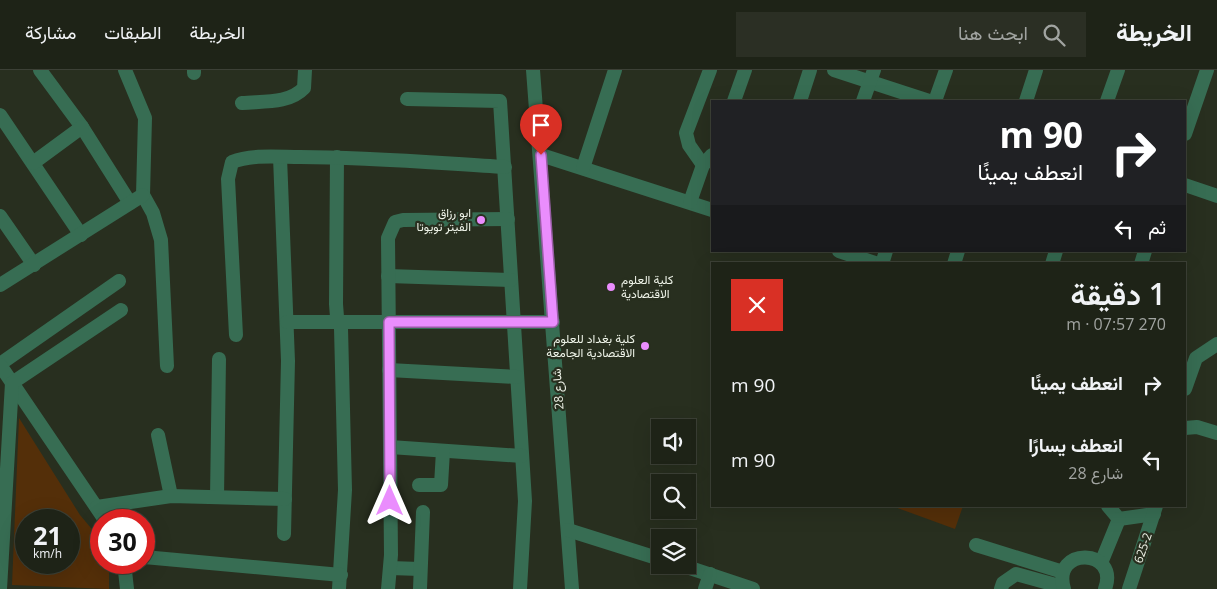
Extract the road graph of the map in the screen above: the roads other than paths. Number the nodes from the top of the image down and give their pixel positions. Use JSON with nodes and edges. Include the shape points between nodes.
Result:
{"nodes":[{"id":1,"x":40,"y":70,"type":"edge"},
{"id":2,"x":125,"y":70,"type":"edge"},
{"id":3,"x":305,"y":70,"type":"edge"},
{"id":4,"x":534,"y":70,"type":"edge"},
{"id":5,"x":615,"y":70,"type":"edge"},
{"id":6,"x":710,"y":70,"type":"edge"},
{"id":7,"x":745,"y":70,"type":"edge"},
{"id":8,"x":810,"y":70,"type":"edge"},
{"id":9,"x":834,"y":70,"type":"edge"},
{"id":10,"x":946,"y":70,"type":"edge"},
{"id":11,"x":1036,"y":70,"type":"edge"},
{"id":12,"x":1118,"y":70,"type":"edge"},
{"id":13,"x":1207,"y":70,"type":"edge"},
{"id":14,"x":848,"y":72,"type":"edge"},
{"id":15,"x":872,"y":76,"type":"edge"},
{"id":16,"x":407,"y":99,"type":"dead end"},
{"id":17,"x":734,"y":100,"type":"edge"},
{"id":18,"x":800,"y":100,"type":"edge"},
{"id":19,"x":863,"y":100,"type":"edge"},
{"id":20,"x":927,"y":100,"type":"edge"},
{"id":21,"x":935,"y":100,"type":"edge"},
{"id":22,"x":1026,"y":100,"type":"edge"},
{"id":23,"x":1107,"y":100,"type":"edge"},
{"id":24,"x":242,"y":103,"type":"dead end"},
{"id":25,"x":0,"y":116,"type":"edge"},
{"id":26,"x":82,"y":127,"type":"junction"},
{"id":27,"x":1186,"y":131,"type":"edge"},
{"id":28,"x":541,"y":155,"type":"junction"},
{"id":29,"x":280,"y":157,"type":"junction"},
{"id":30,"x":337,"y":157,"type":"junction"},
{"id":31,"x":708,"y":160,"type":"edge"},
{"id":32,"x":32,"y":164,"type":"junction"},
{"id":33,"x":505,"y":167,"type":"junction"},
{"id":34,"x":583,"y":168,"type":"junction"},
{"id":35,"x":1186,"y":186,"type":"edge"},
{"id":36,"x":143,"y":195,"type":"junction"},
{"id":37,"x":1217,"y":196,"type":"edge"},
{"id":38,"x":690,"y":202,"type":"junction"},
{"id":39,"x":130,"y":203,"type":"junction"},
{"id":40,"x":711,"y":210,"type":"edge"},
{"id":41,"x":0,"y":216,"type":"edge"},
{"id":42,"x":508,"y":219,"type":"junction"},
{"id":43,"x":81,"y":235,"type":"junction"},
{"id":44,"x":842,"y":252,"type":"edge"},
{"id":45,"x":872,"y":262,"type":"edge"},
{"id":46,"x":34,"y":265,"type":"junction"},
{"id":47,"x":388,"y":276,"type":"junction"},
{"id":48,"x":511,"y":280,"type":"junction"},
{"id":49,"x":119,"y":281,"type":"dead end"},
{"id":50,"x":0,"y":285,"type":"edge"},
{"id":51,"x":121,"y":310,"type":"dead end"},
{"id":52,"x":287,"y":322,"type":"junction"},
{"id":53,"x":340,"y":322,"type":"junction"},
{"id":54,"x":389,"y":322,"type":"junction"},
{"id":55,"x":514,"y":322,"type":"junction"},
{"id":56,"x":553,"y":322,"type":"junction"},
{"id":57,"x":236,"y":334,"type":"dead end"},
{"id":58,"x":1217,"y":344,"type":"edge"},
{"id":59,"x":1191,"y":357,"type":"edge"},
{"id":60,"x":219,"y":359,"type":"dead end"},
{"id":61,"x":0,"y":364,"type":"edge"},
{"id":62,"x":167,"y":366,"type":"dead end"},
{"id":63,"x":389,"y":370,"type":"junction"},
{"id":64,"x":516,"y":377,"type":"junction"},
{"id":65,"x":12,"y":383,"type":"junction"},
{"id":66,"x":1186,"y":384,"type":"edge"},
{"id":67,"x":1186,"y":428,"type":"edge"},
{"id":68,"x":1217,"y":433,"type":"edge"},
{"id":69,"x":158,"y":435,"type":"dead end"},
{"id":70,"x":390,"y":447,"type":"junction"},
{"id":71,"x":442,"y":451,"type":"junction"},
{"id":72,"x":4,"y":454,"type":"edge"},
{"id":73,"x":522,"y":456,"type":"junction"},
{"id":74,"x":420,"y":485,"type":"dead end"},
{"id":75,"x":171,"y":496,"type":"junction"},
{"id":76,"x":217,"y":497,"type":"junction"},
{"id":77,"x":285,"y":499,"type":"junction"},
{"id":78,"x":96,"y":507,"type":"joint"},
{"id":79,"x":1109,"y":507,"type":"edge"},
{"id":80,"x":1155,"y":510,"type":"edge"},
{"id":81,"x":423,"y":512,"type":"dead end"},
{"id":82,"x":1119,"y":519,"type":"junction"},
{"id":83,"x":568,"y":530,"type":"junction"},
{"id":84,"x":284,"y":534,"type":"dead end"},
{"id":85,"x":976,"y":545,"type":"dead end"},
{"id":86,"x":1,"y":553,"type":"edge"},
{"id":87,"x":651,"y":555,"type":"edge"},
{"id":88,"x":155,"y":558,"type":"edge"},
{"id":89,"x":1101,"y":563,"type":"junction"},
{"id":90,"x":390,"y":568,"type":"junction"},
{"id":91,"x":420,"y":569,"type":"junction"},
{"id":92,"x":696,"y":570,"type":"edge"},
{"id":93,"x":1063,"y":572,"type":"junction"},
{"id":94,"x":125,"y":574,"type":"edge"},
{"id":95,"x":710,"y":574,"type":"junction"},
{"id":96,"x":341,"y":575,"type":"junction"},
{"id":97,"x":1063,"y":588,"type":"edge"},
{"id":98,"x":1108,"y":588,"type":"edge"},
{"id":99,"x":0,"y":589,"type":"edge"},
{"id":100,"x":127,"y":589,"type":"edge"},
{"id":101,"x":339,"y":589,"type":"edge"},
{"id":102,"x":388,"y":589,"type":"edge"},
{"id":103,"x":420,"y":589,"type":"edge"},
{"id":104,"x":520,"y":589,"type":"edge"},
{"id":105,"x":572,"y":589,"type":"edge"},
{"id":106,"x":705,"y":589,"type":"edge"},
{"id":107,"x":753,"y":589,"type":"edge"},
{"id":108,"x":1001,"y":589,"type":"edge"},
{"id":109,"x":1129,"y":589,"type":"edge"}],
"edges":[{"from":1,"to":26,"type":"street"},
{"from":2,"to":36,"type":"street","via":[[145,118]]},
{"from":3,"to":24,"type":"street","via":[[304,88],[299,94]]},
{"from":4,"to":28,"type":"street","name":"شارع 28"},
{"from":5,"to":34,"type":"street"},
{"from":6,"to":31,"type":"street","via":[[686,133],[689,145]]},
{"from":7,"to":17,"type":"street"},
{"from":8,"to":18,"type":"street"},
{"from":9,"to":14,"type":"street"},
{"from":10,"to":21,"type":"street"},
{"from":11,"to":22,"type":"street"},
{"from":12,"to":23,"type":"street"},
{"from":13,"to":27,"type":"street"},
{"from":14,"to":15,"type":"street"},
{"from":15,"to":19,"type":"street"},
{"from":15,"to":20,"type":"street"},
{"from":16,"to":33,"type":"street","via":[[500,101]]},
{"from":25,"to":32,"type":"street"},
{"from":26,"to":32,"type":"street"},
{"from":26,"to":39,"type":"street"},
{"from":28,"to":34,"type":"street"},
{"from":28,"to":56,"type":"street","name":"شارع 28"},
{"from":29,"to":30,"type":"street"},
{"from":29,"to":52,"type":"street"},
{"from":29,"to":57,"type":"street","via":[[240,159],[232,162],[229,171]]},
{"from":30,"to":33,"type":"street"},
{"from":30,"to":53,"type":"street","via":[[336,304]]},
{"from":31,"to":38,"type":"street"},
{"from":32,"to":43,"type":"street"},
{"from":33,"to":42,"type":"street"},
{"from":34,"to":38,"type":"street"},
{"from":35,"to":37,"type":"street"},
{"from":36,"to":39,"type":"street"},
{"from":36,"to":62,"type":"street","via":[[153,213],[161,240]]},
{"from":38,"to":40,"type":"street"},
{"from":39,"to":43,"type":"street"},
{"from":41,"to":46,"type":"street"},
{"from":42,"to":47,"type":"street","via":[[394,222],[388,238]]},
{"from":42,"to":48,"type":"street"},
{"from":43,"to":46,"type":"street"},
{"from":44,"to":45,"type":"street"},
{"from":46,"to":50,"type":"street"},
{"from":47,"to":48,"type":"street"},
{"from":47,"to":54,"type":"street"},
{"from":48,"to":55,"type":"street"},
{"from":49,"to":61,"type":"street"},
{"from":51,"to":65,"type":"street"},
{"from":52,"to":53,"type":"street"},
{"from":52,"to":77,"type":"street"},
{"from":53,"to":54,"type":"street"},
{"from":53,"to":96,"type":"street","via":[[345,490]]},
{"from":54,"to":55,"type":"street"},
{"from":54,"to":63,"type":"street"},
{"from":55,"to":56,"type":"street"},
{"from":55,"to":64,"type":"street"},
{"from":56,"to":83,"type":"street","name":"شارع 28"},
{"from":58,"to":59,"type":"street"},
{"from":59,"to":66,"type":"street"},
{"from":60,"to":76,"type":"street"},
{"from":61,"to":65,"type":"street"},
{"from":63,"to":64,"type":"street"},
{"from":63,"to":70,"type":"street"},
{"from":64,"to":73,"type":"street"},
{"from":65,"to":72,"type":"street"},
{"from":65,"to":78,"type":"street"},
{"from":67,"to":68,"type":"street","via":[[1197,426]]},
{"from":69,"to":75,"type":"street"},
{"from":70,"to":71,"type":"street"},
{"from":70,"to":90,"type":"street"},
{"from":71,"to":73,"type":"street"},
{"from":71,"to":74,"type":"street","via":[[441,485]]},
{"from":72,"to":86,"type":"street"},
{"from":73,"to":104,"type":"street","via":[[526,501]]},
{"from":75,"to":76,"type":"street"},
{"from":75,"to":78,"type":"street"},
{"from":76,"to":77,"type":"street"},
{"from":77,"to":84,"type":"street"},
{"from":79,"to":82,"type":"street"},
{"from":80,"to":82,"type":"street"},
{"from":80,"to":109,"type":"street","name":"625-2"},
{"from":81,"to":91,"type":"street"},
{"from":82,"to":89,"type":"street"},
{"from":83,"to":87,"type":"street"},
{"from":83,"to":105,"type":"street","name":"شارع 28"},
{"from":85,"to":93,"type":"street"},
{"from":86,"to":99,"type":"street"},
{"from":88,"to":96,"type":"street"},
{"from":89,"to":93,"type":"street","via":[[1079,557],[1072,560]]},
{"from":89,"to":98,"type":"street","via":[[1107,575]]},
{"from":90,"to":91,"type":"street"},
{"from":90,"to":102,"type":"street"},
{"from":91,"to":103,"type":"street"},
{"from":92,"to":95,"type":"street"},
{"from":93,"to":97,"type":"street"},
{"from":94,"to":100,"type":"street"},
{"from":95,"to":106,"type":"street"},
{"from":95,"to":107,"type":"street"},
{"from":96,"to":101,"type":"street"},
{"from":97,"to":108,"type":"street","via":[[1016,574],[1003,583]]}]}
